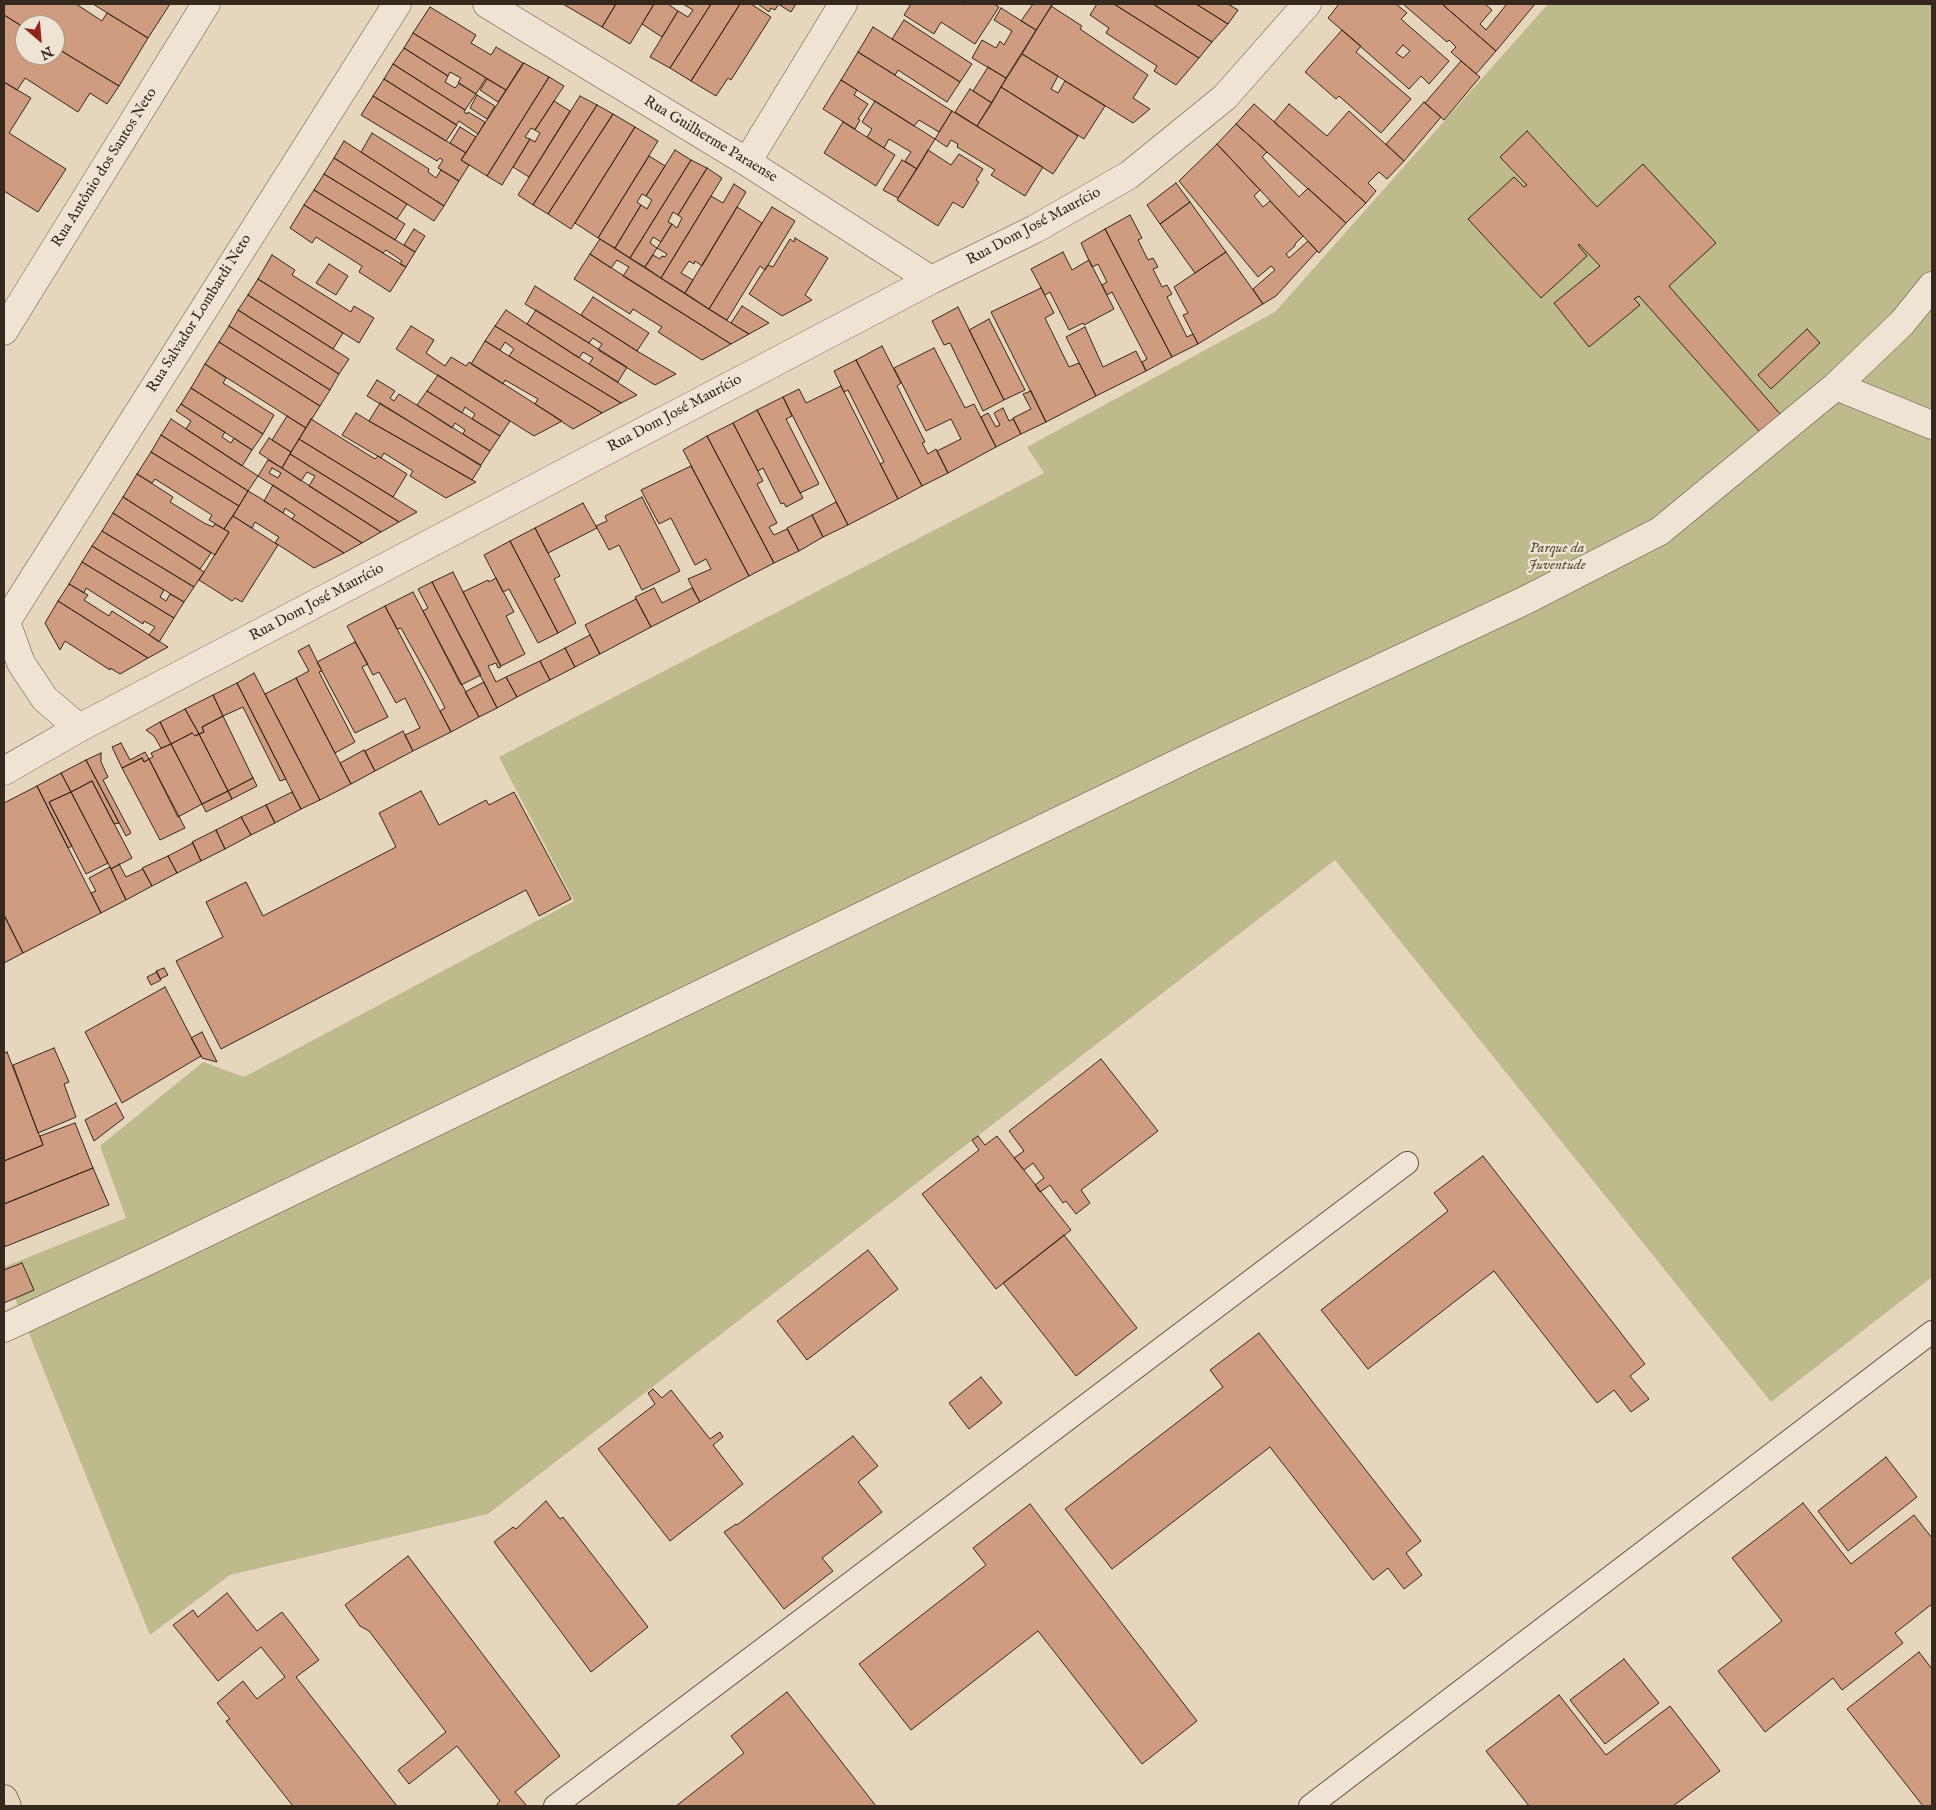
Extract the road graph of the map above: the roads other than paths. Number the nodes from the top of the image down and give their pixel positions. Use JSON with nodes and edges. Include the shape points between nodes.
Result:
{"nodes":[{"id":1,"x":206,"y":4,"type":"edge"},
{"id":2,"x":397,"y":4,"type":"edge"},
{"id":3,"x":487,"y":4,"type":"edge"},
{"id":4,"x":843,"y":4,"type":"edge"},
{"id":5,"x":1306,"y":4,"type":"edge"},
{"id":6,"x":747,"y":162,"type":"junction"},
{"id":7,"x":931,"y":280,"type":"junction"},
{"id":8,"x":1932,"y":286,"type":"edge"},
{"id":9,"x":4,"y":331,"type":"edge"},
{"id":10,"x":1836,"y":386,"type":"junction"},
{"id":11,"x":1932,"y":425,"type":"edge"},
{"id":12,"x":5,"y":623,"type":"edge"},
{"id":13,"x":79,"y":728,"type":"junction"},
{"id":14,"x":4,"y":771,"type":"edge"},
{"id":15,"x":1407,"y":1163,"type":"dead end"},
{"id":16,"x":4,"y":1328,"type":"edge"},
{"id":17,"x":1932,"y":1332,"type":"edge"},
{"id":18,"x":4,"y":1799,"type":"edge"},
{"id":19,"x":7,"y":1806,"type":"edge"},
{"id":20,"x":555,"y":1806,"type":"edge"},
{"id":21,"x":1310,"y":1806,"type":"edge"}],
"edges":[{"from":1,"to":9,"type":"street","name":"Rua Antônio dos Santos Neto"},
{"from":2,"to":12,"type":"street","name":"Rua Salvador Lombardi Neto"},
{"from":3,"to":6,"type":"street","name":"Rua Guilherme Paraense"},
{"from":4,"to":6,"type":"street"},
{"from":5,"to":7,"type":"street","name":"Rua Dom José Maurício","via":[[1225,97],[1129,176],[1035,229]]},
{"from":6,"to":7,"type":"street","name":"Rua Guilherme Paraense"},
{"from":7,"to":13,"type":"street","name":"Rua Dom José Maurício"},
{"from":8,"to":10,"type":"street","via":[[1902,323]]},
{"from":10,"to":11,"type":"street"},
{"from":10,"to":16,"type":"street","via":[[1660,531],[1526,600],[1199,753]]},
{"from":12,"to":13,"type":"street","via":[[20,663],[45,699]]},
{"from":13,"to":14,"type":"street","name":"Rua Dom José Maurício"},
{"from":15,"to":20,"type":"lane"},
{"from":17,"to":21,"type":"lane"},
{"from":18,"to":19,"type":"main road"}]}
